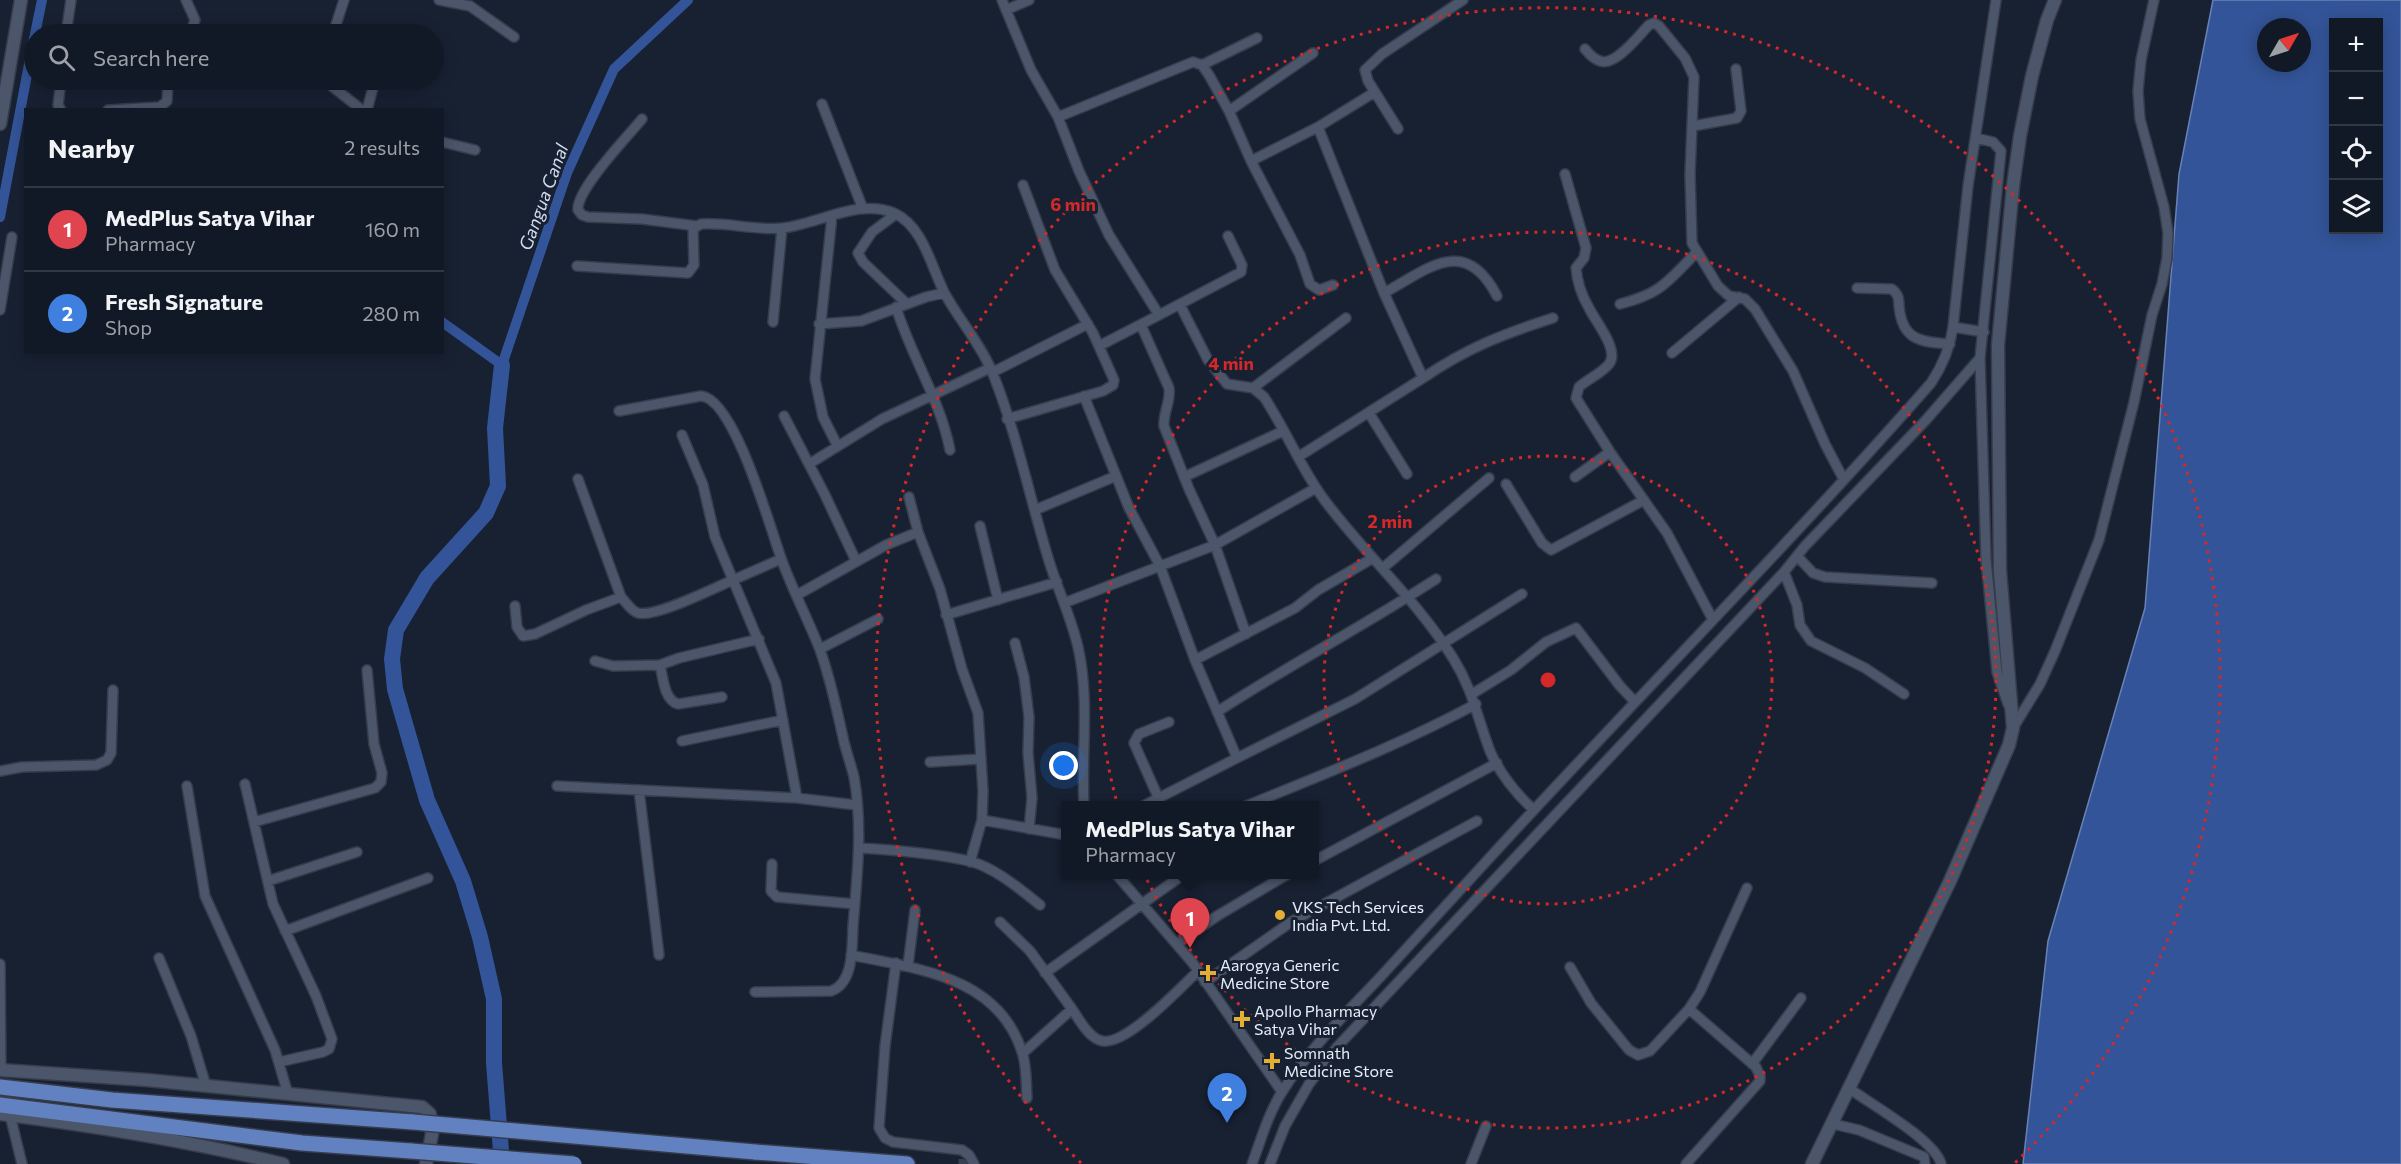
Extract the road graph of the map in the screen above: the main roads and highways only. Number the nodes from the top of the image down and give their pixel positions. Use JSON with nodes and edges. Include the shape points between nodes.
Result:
{"nodes":[{"id":1,"x":0,"y":1087,"type":"edge"},
{"id":2,"x":3,"y":1111,"type":"edge"},
{"id":3,"x":574,"y":1164,"type":"edge"},
{"id":4,"x":907,"y":1164,"type":"edge"}],
"edges":[{"from":1,"to":4,"type":"highway","bridge":true,"via":[[112,1100]]},
{"from":2,"to":3,"type":"highway","bridge":true,"via":[[302,1143]]}]}
